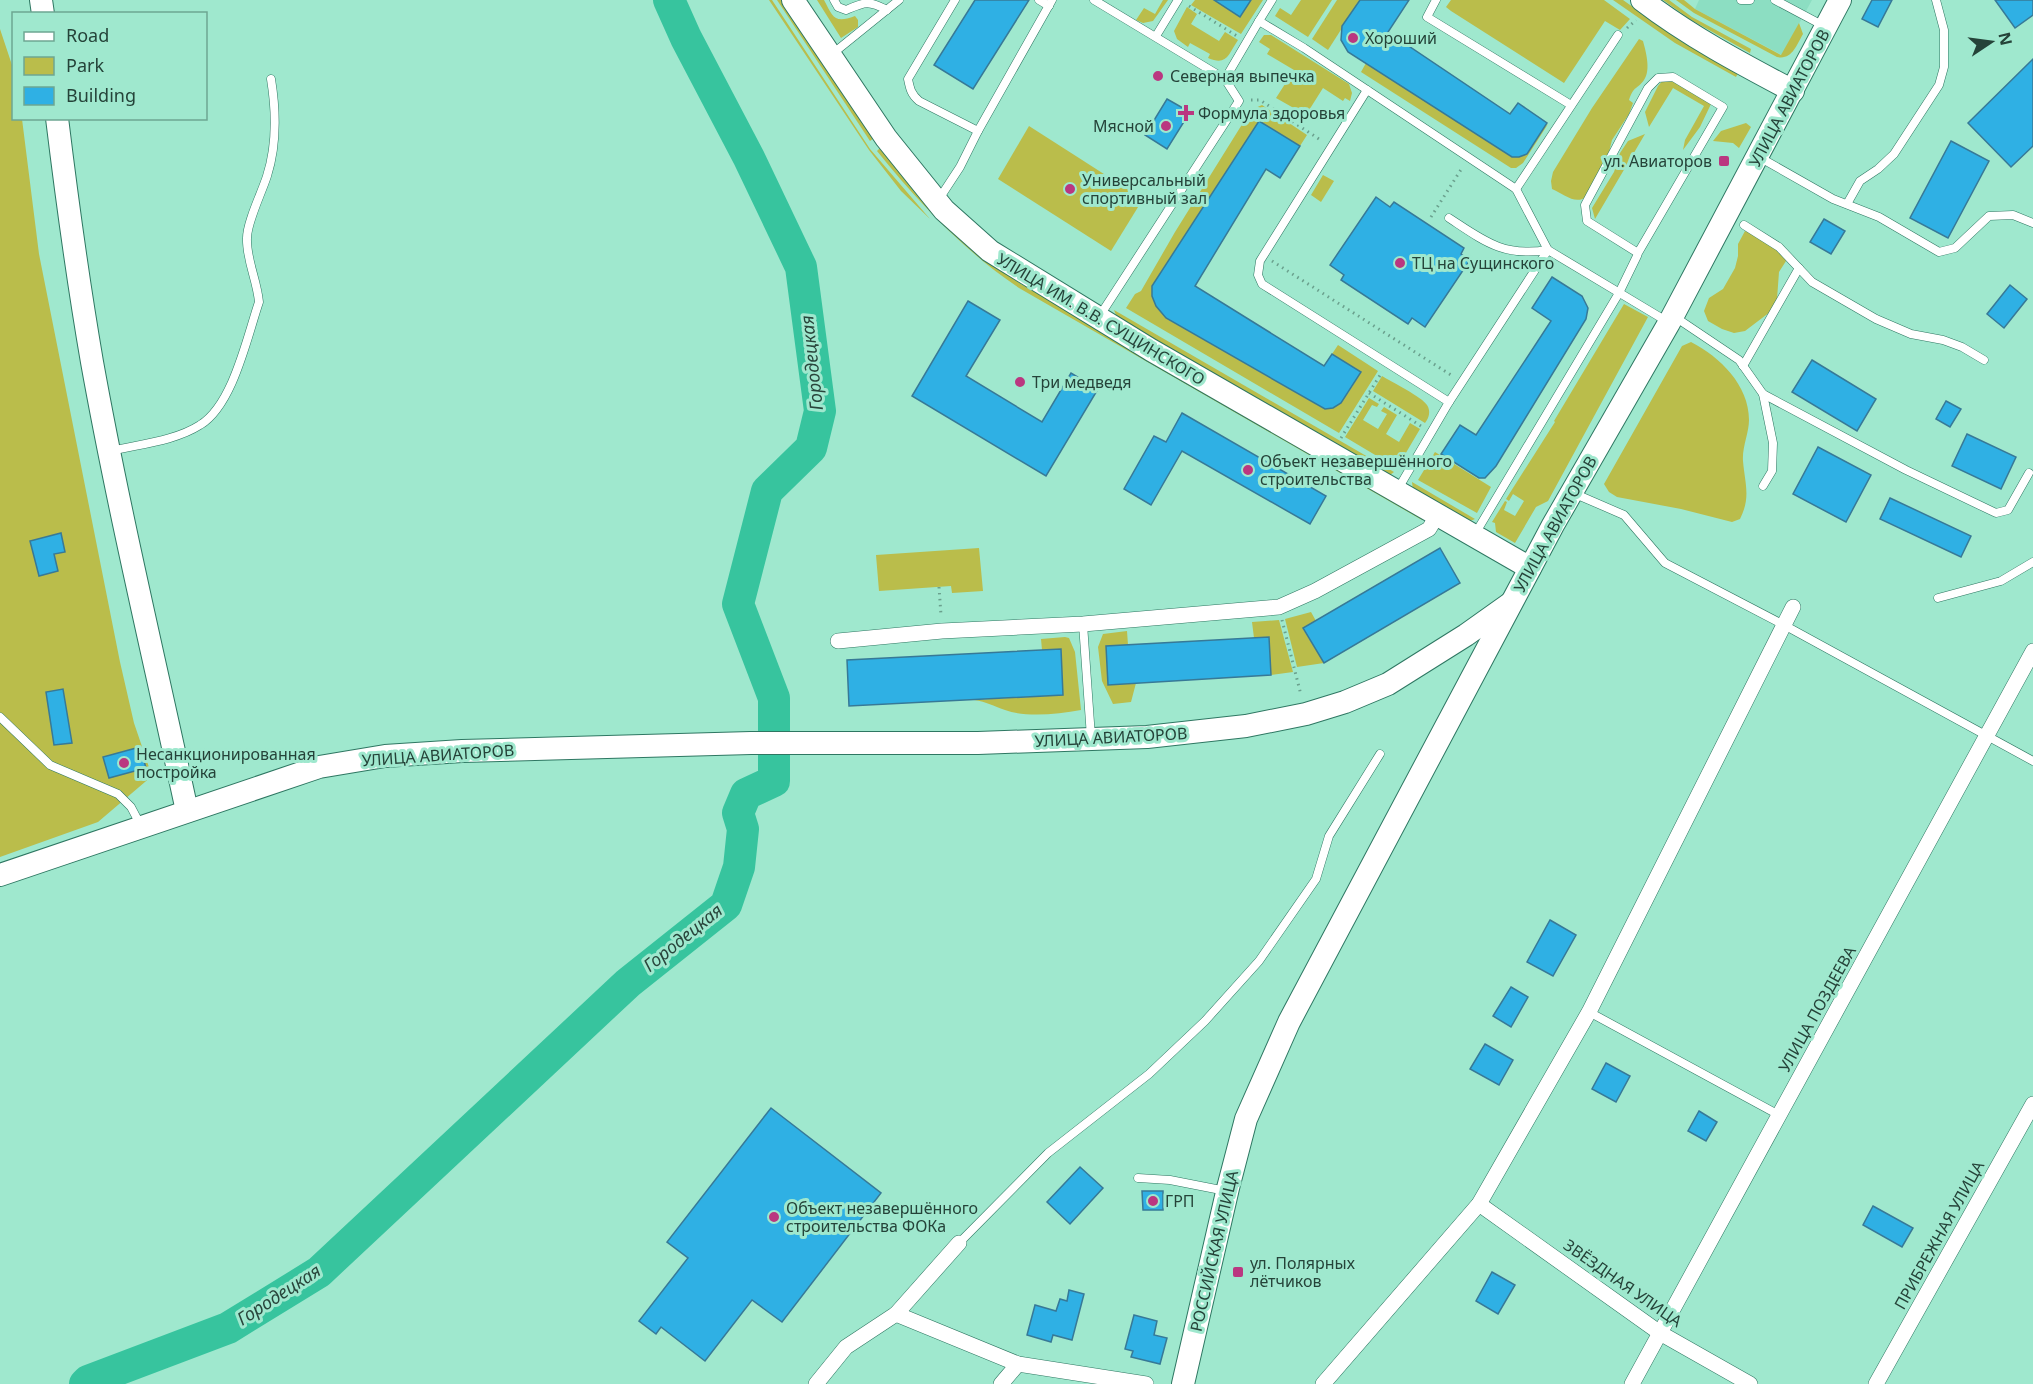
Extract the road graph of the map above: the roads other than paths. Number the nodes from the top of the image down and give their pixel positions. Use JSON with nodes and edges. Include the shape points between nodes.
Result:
{"nodes":[{"id":1,"x":793,"y":0,"type":"edge"},
{"id":2,"x":834,"y":0,"type":"edge"},
{"id":3,"x":899,"y":0,"type":"edge"},
{"id":4,"x":955,"y":0,"type":"edge"},
{"id":5,"x":1039,"y":0,"type":"edge"},
{"id":6,"x":1094,"y":0,"type":"edge"},
{"id":7,"x":1178,"y":0,"type":"edge"},
{"id":8,"x":1272,"y":0,"type":"edge"},
{"id":9,"x":1436,"y":0,"type":"edge"},
{"id":10,"x":1642,"y":0,"type":"edge"},
{"id":11,"x":1741,"y":0,"type":"edge"},
{"id":12,"x":1750,"y":0,"type":"edge"},
{"id":13,"x":1775,"y":0,"type":"edge"},
{"id":14,"x":1840,"y":0,"type":"edge"},
{"id":15,"x":1936,"y":0,"type":"edge"},
{"id":16,"x":1051,"y":3,"type":"edge"},
{"id":17,"x":887,"y":10,"type":"junction"},
{"id":18,"x":1259,"y":21,"type":"junction"},
{"id":19,"x":1826,"y":27,"type":"junction"},
{"id":20,"x":1618,"y":35,"type":"dead end"},
{"id":21,"x":1156,"y":36,"type":"junction"},
{"id":22,"x":830,"y":56,"type":"junction"},
{"id":23,"x":271,"y":79,"type":"dead end"},
{"id":24,"x":1225,"y":79,"type":"junction"},
{"id":25,"x":1367,"y":90,"type":"junction"},
{"id":26,"x":1793,"y":91,"type":"junction"},
{"id":27,"x":1571,"y":105,"type":"junction"},
{"id":28,"x":57,"y":120,"type":"edge"},
{"id":29,"x":978,"y":130,"type":"junction"},
{"id":30,"x":1758,"y":157,"type":"junction"},
{"id":31,"x":1516,"y":189,"type":"junction"},
{"id":32,"x":937,"y":202,"type":"junction"},
{"id":33,"x":1847,"y":204,"type":"junction"},
{"id":34,"x":1449,"y":218,"type":"dead end"},
{"id":35,"x":2033,"y":223,"type":"edge"},
{"id":36,"x":1744,"y":225,"type":"dead end"},
{"id":37,"x":1548,"y":250,"type":"junction"},
{"id":38,"x":1638,"y":253,"type":"junction"},
{"id":39,"x":1798,"y":268,"type":"junction"},
{"id":40,"x":1619,"y":293,"type":"junction"},
{"id":41,"x":1098,"y":319,"type":"junction"},
{"id":42,"x":1671,"y":320,"type":"junction"},
{"id":43,"x":1984,"y":360,"type":"dead end"},
{"id":44,"x":1743,"y":366,"type":"junction"},
{"id":45,"x":1763,"y":394,"type":"junction"},
{"id":46,"x":1449,"y":402,"type":"junction"},
{"id":47,"x":110,"y":451,"type":"junction"},
{"id":48,"x":2029,"y":473,"type":"dead end"},
{"id":49,"x":1763,"y":486,"type":"dead end"},
{"id":50,"x":1397,"y":490,"type":"junction"},
{"id":51,"x":1572,"y":492,"type":"junction"},
{"id":52,"x":1438,"y":514,"type":"junction"},
{"id":53,"x":1474,"y":536,"type":"junction"},
{"id":54,"x":2033,"y":562,"type":"edge"},
{"id":55,"x":1530,"y":568,"type":"junction"},
{"id":56,"x":1938,"y":598,"type":"dead end"},
{"id":57,"x":1511,"y":603,"type":"junction"},
{"id":58,"x":1794,"y":607,"type":"dead end"},
{"id":59,"x":1083,"y":624,"type":"junction"},
{"id":60,"x":1785,"y":625,"type":"junction"},
{"id":61,"x":838,"y":641,"type":"dead end"},
{"id":62,"x":2033,"y":651,"type":"edge"},
{"id":63,"x":0,"y":717,"type":"edge"},
{"id":64,"x":1987,"y":735,"type":"junction"},
{"id":65,"x":1091,"y":738,"type":"junction"},
{"id":66,"x":1380,"y":754,"type":"dead end"},
{"id":67,"x":2033,"y":762,"type":"edge"},
{"id":68,"x":188,"y":811,"type":"junction"},
{"id":69,"x":141,"y":827,"type":"junction"},
{"id":70,"x":0,"y":875,"type":"edge"},
{"id":71,"x":1589,"y":1012,"type":"junction"},
{"id":72,"x":2033,"y":1104,"type":"edge"},
{"id":73,"x":1779,"y":1115,"type":"junction"},
{"id":74,"x":1138,"y":1178,"type":"dead end"},
{"id":75,"x":1227,"y":1191,"type":"junction"},
{"id":76,"x":1479,"y":1204,"type":"junction"},
{"id":77,"x":959,"y":1243,"type":"joint"},
{"id":78,"x":896,"y":1314,"type":"junction"},
{"id":79,"x":1660,"y":1333,"type":"junction"},
{"id":80,"x":1018,"y":1364,"type":"junction"},
{"id":81,"x":816,"y":1384,"type":"edge"},
{"id":82,"x":1001,"y":1384,"type":"edge"},
{"id":83,"x":1146,"y":1384,"type":"edge"},
{"id":84,"x":1183,"y":1384,"type":"edge"},
{"id":85,"x":1323,"y":1384,"type":"edge"},
{"id":86,"x":1632,"y":1384,"type":"edge"},
{"id":87,"x":1750,"y":1384,"type":"edge"},
{"id":88,"x":1876,"y":1384,"type":"edge"}],
"edges":[{"from":1,"to":22,"type":"main road","name":"УЛИЦА ИМ. В.В. СУЩИНСКОГО"},
{"from":2,"to":17,"type":"lane","via":[[846,10],[864,2]]},
{"from":3,"to":17,"type":"lane"},
{"from":4,"to":29,"type":"lane","via":[[908,79],[912,96]]},
{"from":5,"to":16,"type":"lane"},
{"from":6,"to":21,"type":"lane"},
{"from":7,"to":21,"type":"lane"},
{"from":8,"to":18,"type":"lane"},
{"from":9,"to":27,"type":"lane","via":[[1427,16]]},
{"from":10,"to":26,"type":"main road","via":[[1713,49]]},
{"from":11,"to":12,"type":"lane"},
{"from":13,"to":19,"type":"lane"},
{"from":14,"to":19,"type":"main road","name":"УЛИЦА АВИАТОРОВ"},
{"from":15,"to":33,"type":"lane","via":[[1944,30],[1944,67],[1939,85],[1894,154],[1860,182]]},
{"from":16,"to":29,"type":"lane"},
{"from":17,"to":22,"type":"lane"},
{"from":18,"to":24,"type":"lane"},
{"from":18,"to":25,"type":"lane"},
{"from":19,"to":26,"type":"main road","name":"УЛИЦА АВИАТОРОВ"},
{"from":20,"to":27,"type":"lane"},
{"from":21,"to":24,"type":"lane"},
{"from":22,"to":32,"type":"main road","name":"УЛИЦА ИМ. В.В. СУЩИНСКОГО","via":[[886,138]]},
{"from":23,"to":47,"type":"lane","via":[[275,105],[268,173],[246,235],[259,302],[231,387],[216,411],[201,425]]},
{"from":24,"to":41,"type":"lane","via":[[1239,100]]},
{"from":25,"to":31,"type":"lane"},
{"from":25,"to":46,"type":"lane","via":[[1263,255],[1258,275],[1262,284]]},
{"from":26,"to":30,"type":"main road","name":"УЛИЦА АВИАТОРОВ"},
{"from":27,"to":31,"type":"lane"},
{"from":28,"to":47,"type":"main road","via":[[77,265]]},
{"from":29,"to":32,"type":"lane"},
{"from":30,"to":33,"type":"lane"},
{"from":30,"to":42,"type":"main road","name":"УЛИЦА АВИАТОРОВ"},
{"from":31,"to":37,"type":"lane"},
{"from":32,"to":41,"type":"main road","name":"УЛИЦА ИМ. В.В. СУЩИНСКОГО","via":[[990,251]]},
{"from":33,"to":35,"type":"lane","via":[[1879,217],[1940,252],[1955,248],[1989,216],[2013,215]]},
{"from":34,"to":37,"type":"lane","via":[[1490,244],[1519,252]]},
{"from":36,"to":39,"type":"lane","via":[[1779,247]]},
{"from":37,"to":40,"type":"lane"},
{"from":37,"to":46,"type":"lane"},
{"from":38,"to":38,"type":"lane","via":[[1587,221],[1585,205],[1648,88],[1658,78],[1673,77],[1723,107]]},
{"from":38,"to":40,"type":"lane"},
{"from":39,"to":43,"type":"lane","via":[[1812,282],[1876,319],[1911,334],[1962,347]]},
{"from":39,"to":44,"type":"lane"},
{"from":40,"to":42,"type":"lane"},
{"from":40,"to":53,"type":"lane"},
{"from":41,"to":50,"type":"main road","name":"УЛИЦА ИМ. В.В. СУЩИНСКОГО"},
{"from":42,"to":44,"type":"lane","via":[[1712,340]]},
{"from":42,"to":51,"type":"main road","name":"УЛИЦА АВИАТОРОВ"},
{"from":44,"to":45,"type":"lane"},
{"from":45,"to":48,"type":"lane","via":[[1996,513],[2008,510]]},
{"from":45,"to":49,"type":"lane","via":[[1773,442],[1772,471]]},
{"from":46,"to":50,"type":"lane"},
{"from":47,"to":68,"type":"main road"},
{"from":50,"to":52,"type":"main road","name":"УЛИЦА ИМ. В.В. СУЩИНСКОГО"},
{"from":51,"to":55,"type":"main road","name":"УЛИЦА АВИАТОРОВ"},
{"from":51,"to":60,"type":"lane","via":[[1624,514],[1665,563]]},
{"from":52,"to":53,"type":"main road","name":"УЛИЦА ИМ. В.В. СУЩИНСКОГО"},
{"from":52,"to":59,"type":"street","via":[[1429,529],[1279,607]]},
{"from":53,"to":55,"type":"main road","name":"УЛИЦА ИМ. В.В. СУЩИНСКОГО"},
{"from":54,"to":56,"type":"lane","via":[[2001,581]]},
{"from":55,"to":57,"type":"main road","name":"УЛИЦА АВИАТОРОВ"},
{"from":57,"to":65,"type":"main road","name":"УЛИЦА АВИАТОРОВ","via":[[1388,684],[1345,702],[1246,726],[1147,737]]},
{"from":57,"to":75,"type":"main road","name":"РОССИЙСКАЯ УЛИЦА","via":[[1289,1022],[1246,1119]]},
{"from":58,"to":60,"type":"street"},
{"from":59,"to":61,"type":"street"},
{"from":59,"to":65,"type":"lane"},
{"from":60,"to":64,"type":"lane"},
{"from":60,"to":71,"type":"street"},
{"from":62,"to":64,"type":"street","name":"УЛИЦА ПОЗДЕЕВА"},
{"from":63,"to":69,"type":"lane","via":[[51,765],[118,794],[131,807]]},
{"from":64,"to":67,"type":"lane"},
{"from":64,"to":73,"type":"street","name":"УЛИЦА ПОЗДЕЕВА"},
{"from":65,"to":68,"type":"main road","name":"УЛИЦА АВИАТОРОВ","via":[[462,750],[385,756],[319,767]]},
{"from":66,"to":77,"type":"lane","via":[[1329,836],[1316,879],[1259,961],[1205,1021],[1149,1074],[1048,1153]]},
{"from":68,"to":69,"type":"main road","name":"УЛИЦА АВИАТОРОВ"},
{"from":69,"to":70,"type":"main road","name":"УЛИЦА АВИАТОРОВ"},
{"from":71,"to":73,"type":"lane"},
{"from":71,"to":76,"type":"street"},
{"from":72,"to":88,"type":"street","name":"ПРИБРЕЖНАЯ УЛИЦА"},
{"from":73,"to":79,"type":"street","name":"УЛИЦА ПОЗДЕЕВА"},
{"from":74,"to":75,"type":"lane"},
{"from":75,"to":84,"type":"main road","name":"РОССИЙСКАЯ УЛИЦА"},
{"from":76,"to":79,"type":"street","name":"ЗВЁЗДНАЯ УЛИЦА"},
{"from":76,"to":85,"type":"street"},
{"from":77,"to":78,"type":"street"},
{"from":78,"to":80,"type":"street"},
{"from":78,"to":81,"type":"street","via":[[846,1347]]},
{"from":79,"to":86,"type":"street","name":"УЛИЦА ПОЗДЕЕВА"},
{"from":79,"to":87,"type":"street","name":"ЗВЁЗДНАЯ УЛИЦА"},
{"from":80,"to":82,"type":"street"},
{"from":80,"to":83,"type":"street"}]}
